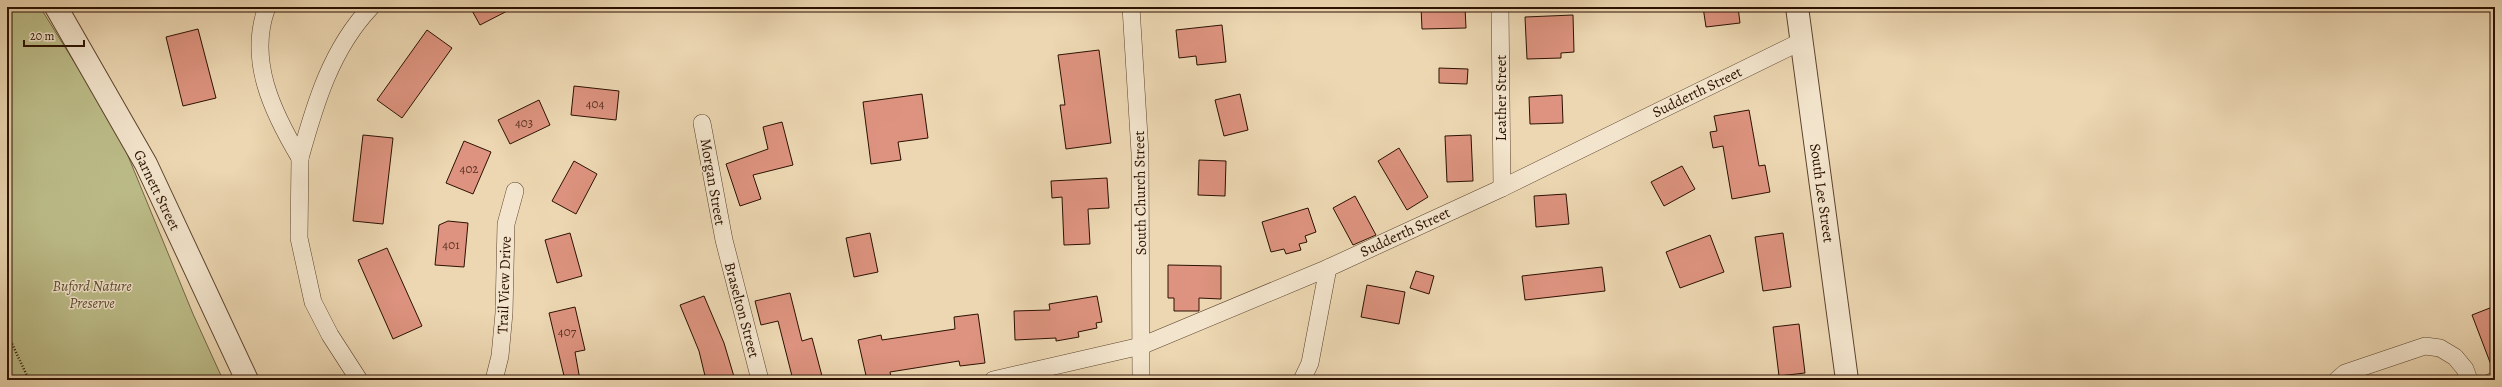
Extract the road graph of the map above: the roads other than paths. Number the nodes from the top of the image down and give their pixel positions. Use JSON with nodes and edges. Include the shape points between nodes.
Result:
{"nodes":[{"id":1,"x":56,"y":7,"type":"edge"},
{"id":2,"x":267,"y":7,"type":"edge"},
{"id":3,"x":371,"y":7,"type":"edge"},
{"id":4,"x":1132,"y":7,"type":"edge"},
{"id":5,"x":1500,"y":7,"type":"edge"},
{"id":6,"x":1797,"y":7,"type":"edge"},
{"id":7,"x":1802,"y":41,"type":"junction"},
{"id":8,"x":702,"y":123,"type":"dead end"},
{"id":9,"x":300,"y":158,"type":"junction"},
{"id":10,"x":1502,"y":188,"type":"junction"},
{"id":11,"x":515,"y":191,"type":"dead end"},
{"id":12,"x":724,"y":240,"type":"joint"},
{"id":13,"x":1328,"y":268,"type":"junction"},
{"id":14,"x":1142,"y":346,"type":"junction"},
{"id":15,"x":2495,"y":376,"type":"edge"},
{"id":16,"x":247,"y":380,"type":"edge"},
{"id":17,"x":359,"y":380,"type":"edge"},
{"id":18,"x":494,"y":380,"type":"edge"},
{"id":19,"x":760,"y":380,"type":"edge"},
{"id":20,"x":993,"y":380,"type":"edge"},
{"id":21,"x":1141,"y":380,"type":"edge"},
{"id":22,"x":1302,"y":380,"type":"edge"},
{"id":23,"x":1847,"y":380,"type":"edge"},
{"id":24,"x":2337,"y":380,"type":"edge"},
{"id":25,"x":2469,"y":380,"type":"edge"},
{"id":26,"x":2486,"y":380,"type":"edge"}],
"edges":[{"from":1,"to":16,"type":"street","name":"Garnett Street","via":[[146,164]]},
{"from":2,"to":9,"type":"street","via":[[262,22],[260,52],[268,98]]},
{"from":3,"to":9,"type":"street","via":[[331,65],[316,99]]},
{"from":4,"to":14,"type":"street","name":"South Church Street","via":[[1140,153]]},
{"from":5,"to":10,"type":"street","name":"Leather Street"},
{"from":6,"to":7,"type":"street","name":"South Lee Street"},
{"from":7,"to":10,"type":"street","name":"Sudderth Street"},
{"from":7,"to":23,"type":"street","name":"South Lee Street"},
{"from":8,"to":12,"type":"street","name":"Morgan Street"},
{"from":9,"to":17,"type":"street","via":[[299,238],[313,302],[330,335]]},
{"from":10,"to":13,"type":"street","name":"Sudderth Street"},
{"from":11,"to":18,"type":"street","name":"Trail View Drive","via":[[506,224],[504,313],[500,356]]},
{"from":12,"to":19,"type":"street","name":"Braselton Street"},
{"from":13,"to":14,"type":"street","name":"Sudderth Street"},
{"from":13,"to":22,"type":"street","via":[[1310,363]]},
{"from":14,"to":20,"type":"street","name":"Sudderth Street"},
{"from":14,"to":21,"type":"street","name":"South Church Street"},
{"from":15,"to":26,"type":"lane"},
{"from":24,"to":25,"type":"street","via":[[2345,373],[2425,346],[2440,348],[2455,357],[2465,369]]}]}
